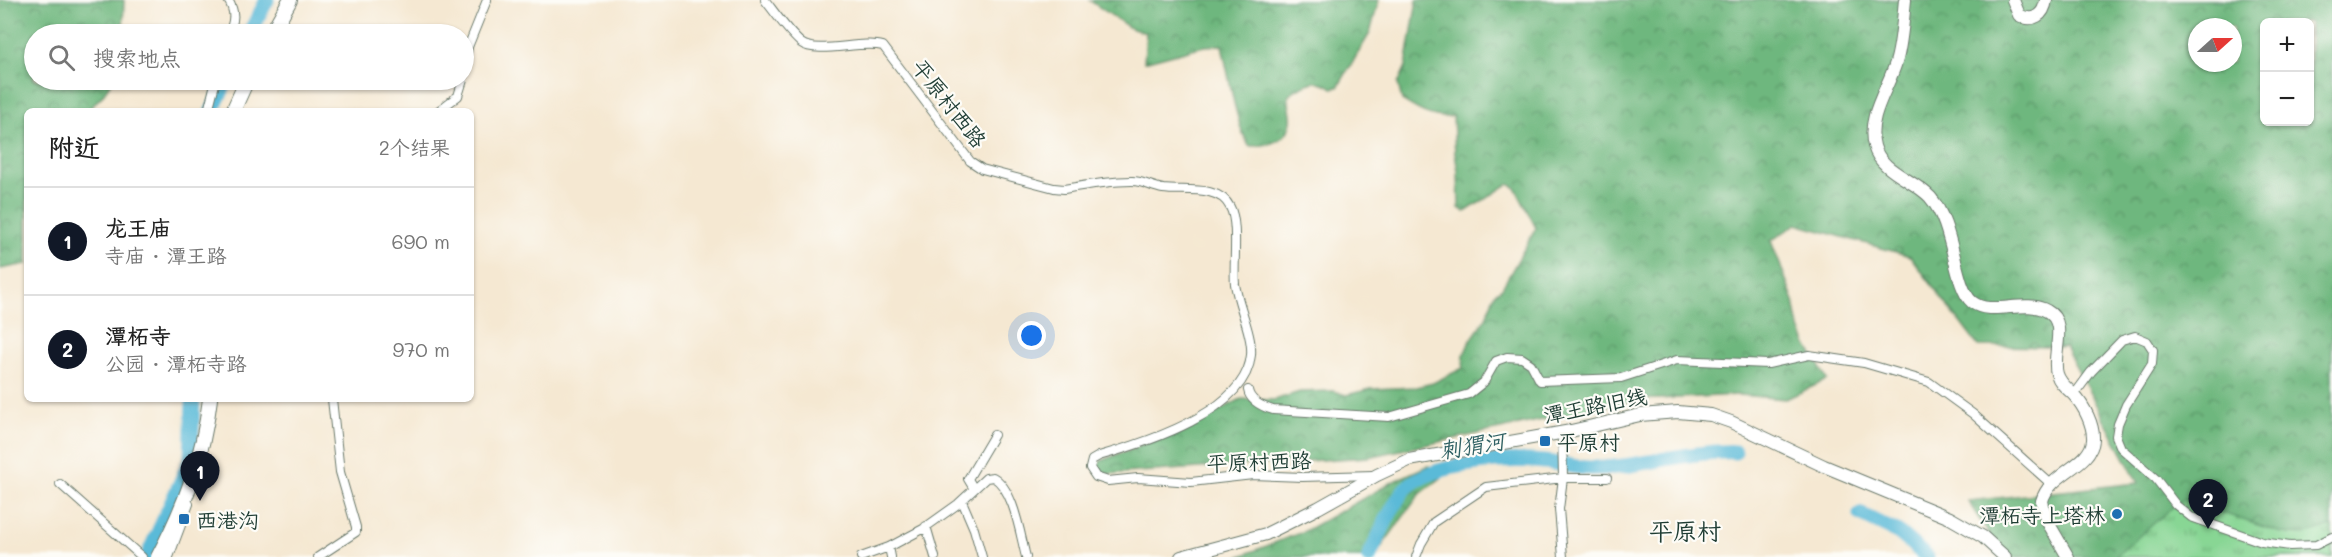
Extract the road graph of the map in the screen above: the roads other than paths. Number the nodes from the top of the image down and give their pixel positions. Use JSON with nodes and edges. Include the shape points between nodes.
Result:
{"nodes":[{"id":1,"x":228,"y":0,"type":"edge"},
{"id":2,"x":290,"y":0,"type":"edge"},
{"id":3,"x":487,"y":0,"type":"edge"},
{"id":4,"x":765,"y":0,"type":"edge"},
{"id":5,"x":1905,"y":0,"type":"edge"},
{"id":6,"x":2013,"y":0,"type":"edge"},
{"id":7,"x":2046,"y":0,"type":"edge"},
{"id":8,"x":233,"y":24,"type":"edge"},
{"id":9,"x":277,"y":24,"type":"edge"},
{"id":10,"x":474,"y":32,"type":"edge"},
{"id":11,"x":213,"y":90,"type":"edge"},
{"id":12,"x":242,"y":90,"type":"edge"},
{"id":13,"x":460,"y":90,"type":"edge"},
{"id":14,"x":209,"y":108,"type":"edge"},
{"id":15,"x":234,"y":108,"type":"edge"},
{"id":16,"x":442,"y":108,"type":"edge"},
{"id":17,"x":1248,"y":390,"type":"dead end"},
{"id":18,"x":2074,"y":395,"type":"junction"},
{"id":19,"x":210,"y":402,"type":"edge"},
{"id":20,"x":332,"y":402,"type":"edge"},
{"id":21,"x":1562,"y":432,"type":"junction"},
{"id":22,"x":994,"y":435,"type":"dead end"},
{"id":23,"x":1377,"y":475,"type":"junction"},
{"id":24,"x":1562,"y":478,"type":"junction"},
{"id":25,"x":1607,"y":478,"type":"dead end"},
{"id":26,"x":60,"y":484,"type":"dead end"},
{"id":27,"x":2050,"y":484,"type":"junction"},
{"id":28,"x":974,"y":489,"type":"junction"},
{"id":29,"x":188,"y":490,"type":"junction"},
{"id":30,"x":962,"y":501,"type":"junction"},
{"id":31,"x":926,"y":526,"type":"junction"},
{"id":32,"x":2332,"y":537,"type":"edge"},
{"id":33,"x":889,"y":547,"type":"junction"},
{"id":34,"x":140,"y":556,"type":"edge"},
{"id":35,"x":158,"y":557,"type":"edge"},
{"id":36,"x":169,"y":557,"type":"edge"},
{"id":37,"x":318,"y":557,"type":"edge"},
{"id":38,"x":861,"y":557,"type":"edge"},
{"id":39,"x":891,"y":557,"type":"edge"},
{"id":40,"x":935,"y":557,"type":"edge"},
{"id":41,"x":982,"y":557,"type":"edge"},
{"id":42,"x":1026,"y":557,"type":"edge"},
{"id":43,"x":1180,"y":557,"type":"edge"},
{"id":44,"x":1416,"y":557,"type":"edge"},
{"id":45,"x":1563,"y":557,"type":"edge"},
{"id":46,"x":2005,"y":557,"type":"edge"},
{"id":47,"x":2068,"y":557,"type":"edge"}],
"edges":[{"from":1,"to":8,"type":"street","via":[[234,8]]},
{"from":2,"to":9,"type":"highway"},
{"from":3,"to":10,"type":"street"},
{"from":4,"to":23,"type":"street","name":"平原村西路","via":[[802,44],[813,48],[871,43],[883,46],[970,161],[982,169],[1054,188],[1131,181],[1161,189],[1210,192],[1230,206],[1235,285],[1251,352],[1244,377],[1232,392],[1188,424],[1162,437],[1092,460],[1090,468],[1096,477],[1108,481],[1138,478],[1191,482],[1253,475]]},
{"from":5,"to":18,"type":"main road","via":[[1898,56],[1874,123],[1874,147],[1889,168],[1923,191],[1937,207],[1949,232],[1963,290],[1970,300],[1986,307],[2035,306],[2056,318],[2059,330],[2055,366],[2062,384]]},
{"from":6,"to":7,"type":"main road","via":[[2019,15],[2029,19],[2043,12]]},
{"from":11,"to":14,"type":"street"},
{"from":12,"to":15,"type":"highway"},
{"from":13,"to":16,"type":"street"},
{"from":17,"to":27,"type":"street","via":[[1261,406],[1273,410],[1389,417],[1469,394],[1484,382],[1496,361],[1507,357],[1522,358],[1531,364],[1540,381],[1621,378],[1677,360],[1768,364],[1809,355],[1864,363],[1929,382],[1973,414]]},
{"from":18,"to":27,"type":"main road","via":[[2090,421],[2092,446]]},
{"from":18,"to":32,"type":"street","via":[[2122,340],[2135,336],[2147,340],[2153,350],[2152,364],[2118,424],[2116,436],[2121,448],[2191,517],[2262,542],[2290,546],[2316,545]]},
{"from":19,"to":29,"type":"highway","via":[[198,466]]},
{"from":20,"to":37,"type":"street","via":[[340,472],[356,532]]},
{"from":21,"to":23,"type":"main road","name":"潭王路旧线","via":[[1426,456]]},
{"from":21,"to":24,"type":"street"},
{"from":21,"to":46,"type":"main road","name":"潭王路旧线","via":[[1663,412],[1711,415],[1964,525]]},
{"from":22,"to":28,"type":"street","via":[[968,479]]},
{"from":23,"to":43,"type":"main road","name":"潭王路旧线","via":[[1266,534]]},
{"from":24,"to":25,"type":"street"},
{"from":24,"to":44,"type":"street","via":[[1486,487],[1434,522]]},
{"from":24,"to":45,"type":"street","via":[[1559,509]]},
{"from":26,"to":34,"type":"street"},
{"from":27,"to":47,"type":"main road","via":[[2043,495],[2042,508]]},
{"from":28,"to":30,"type":"street"},
{"from":28,"to":42,"type":"street","via":[[986,478],[1000,481],[1009,496]]},
{"from":29,"to":35,"type":"highway"},
{"from":29,"to":36,"type":"street","via":[[191,499]]},
{"from":30,"to":31,"type":"street"},
{"from":30,"to":41,"type":"street"},
{"from":31,"to":33,"type":"street"},
{"from":31,"to":40,"type":"street"},
{"from":33,"to":38,"type":"street"},
{"from":33,"to":39,"type":"street"}]}
